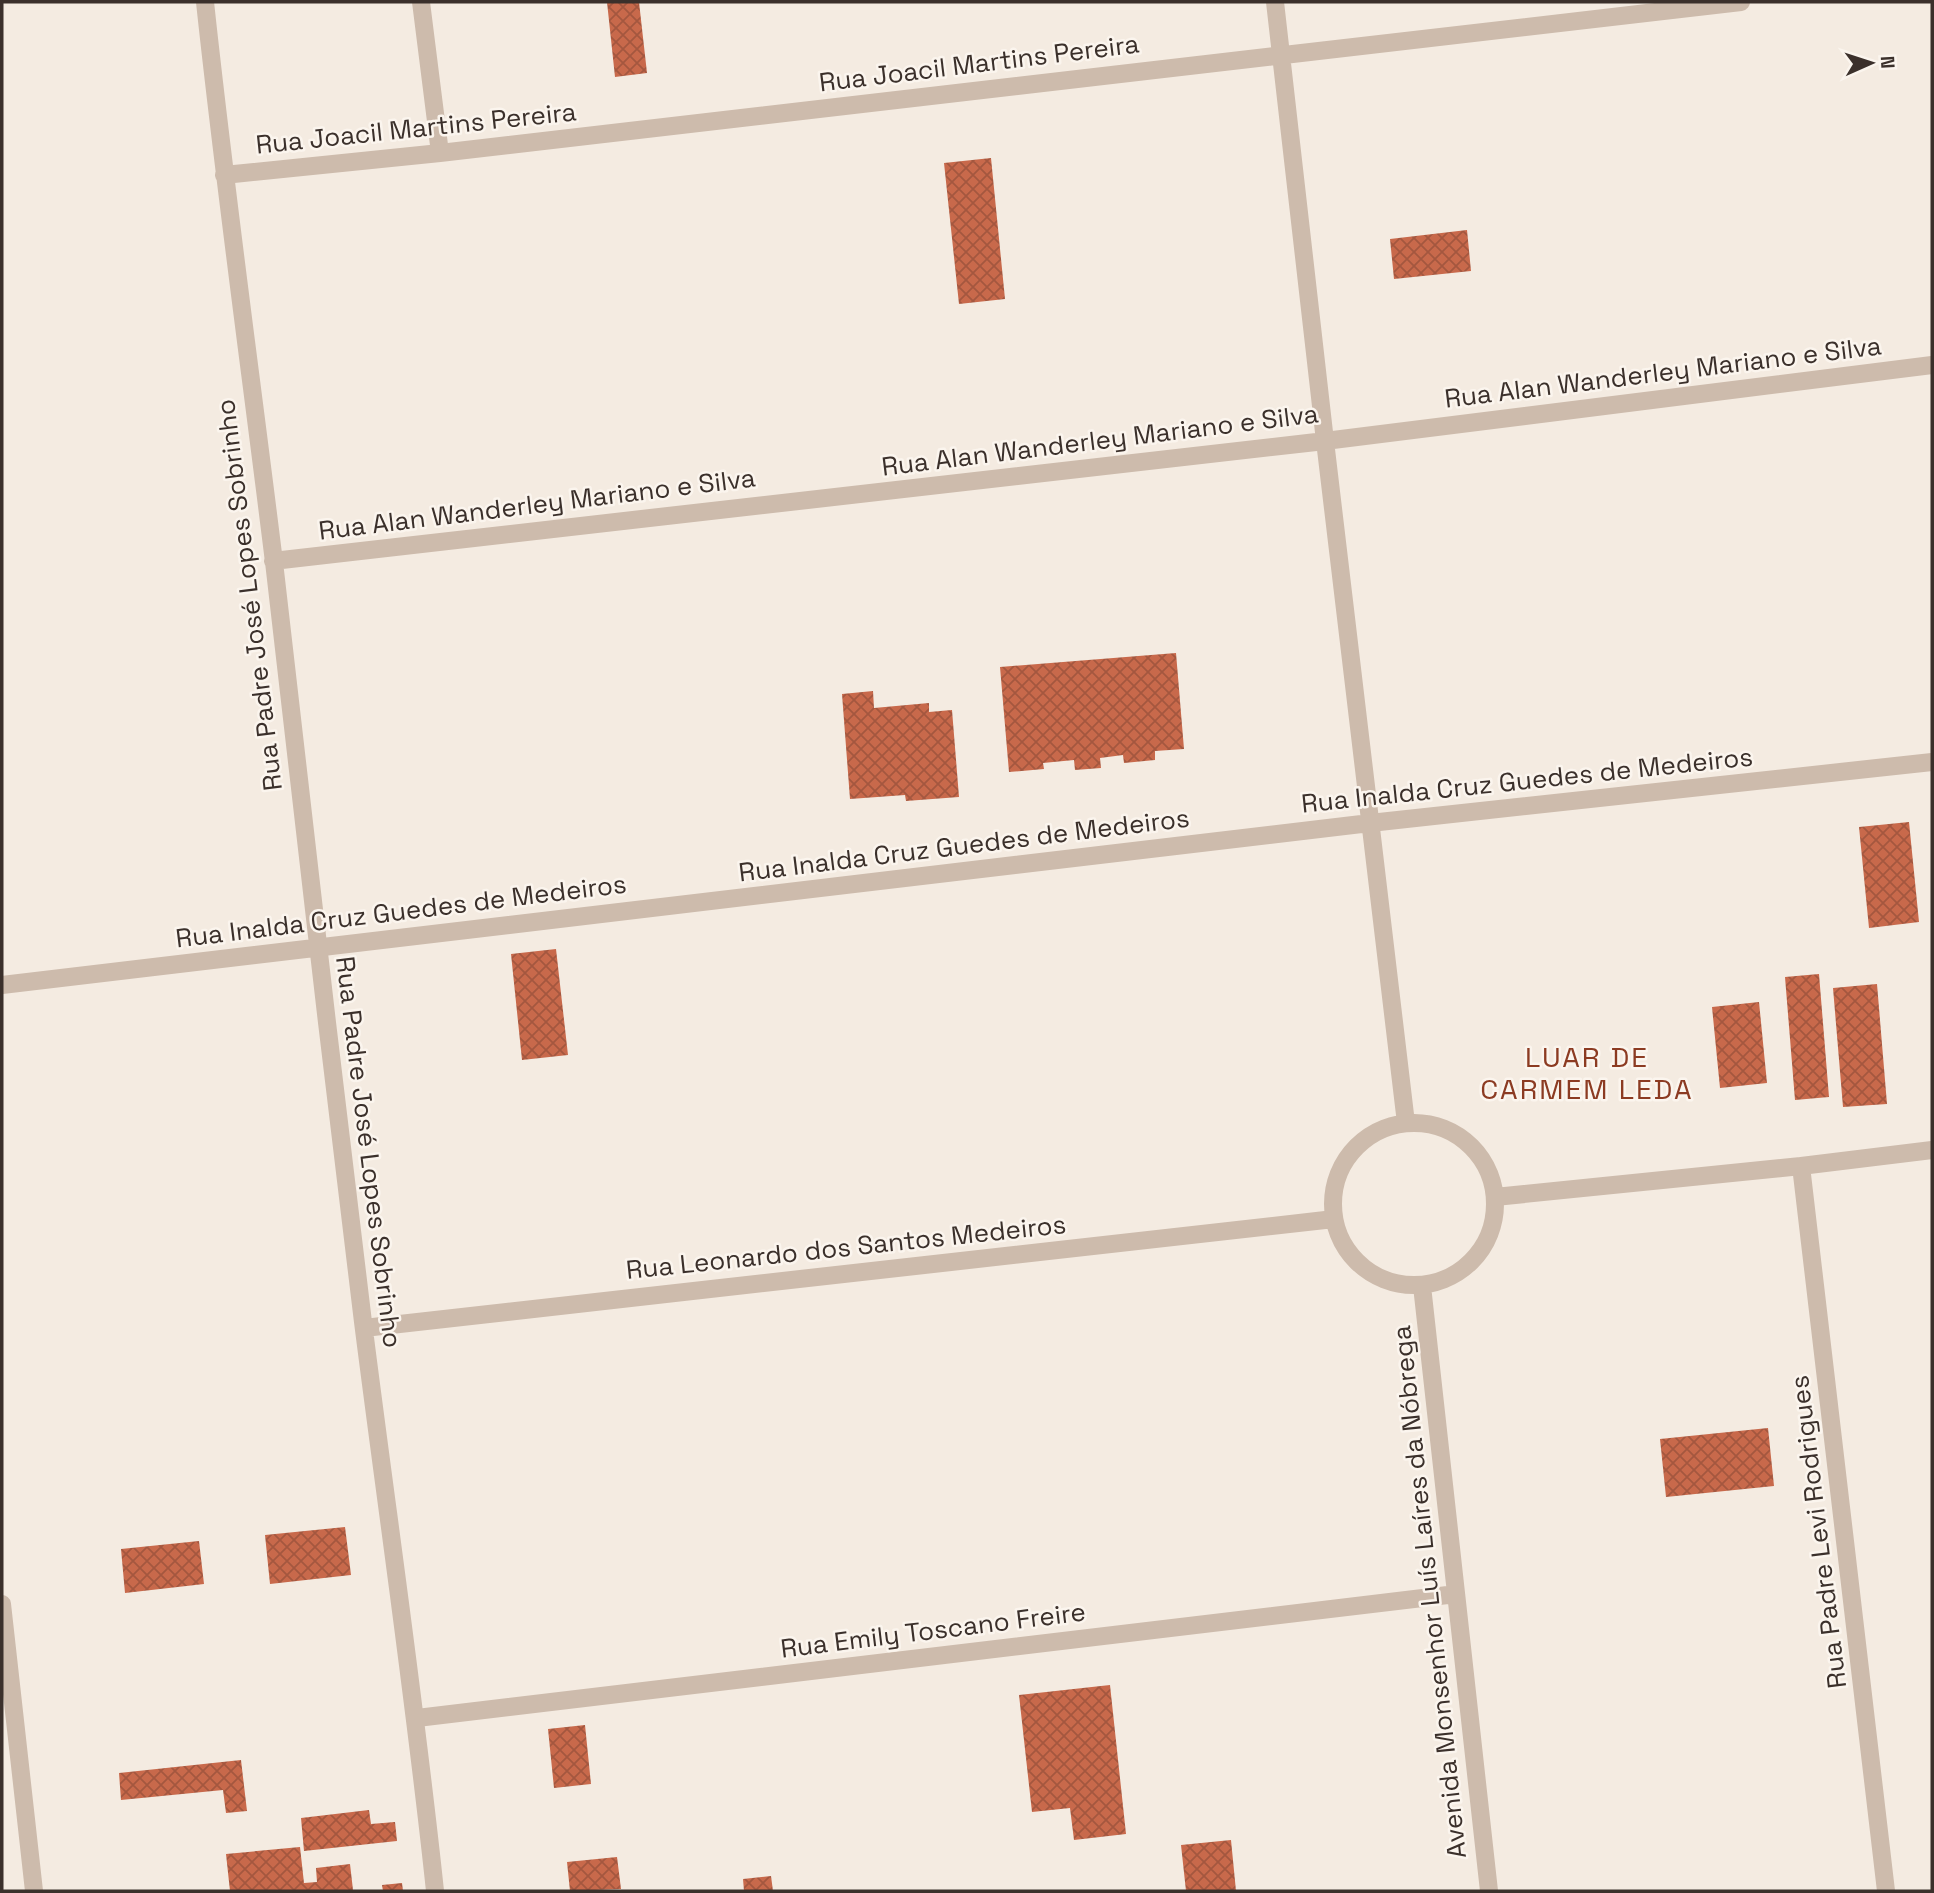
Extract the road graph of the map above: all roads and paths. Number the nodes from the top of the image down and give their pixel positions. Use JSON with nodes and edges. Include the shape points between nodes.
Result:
{"nodes":[{"id":1,"x":205,"y":2,"type":"edge"},
{"id":2,"x":421,"y":2,"type":"edge"},
{"id":3,"x":1275,"y":2,"type":"edge"},
{"id":4,"x":1741,"y":2,"type":"edge"},
{"id":5,"x":1280,"y":54,"type":"junction"},
{"id":6,"x":440,"y":153,"type":"junction"},
{"id":7,"x":224,"y":175,"type":"junction"},
{"id":8,"x":1932,"y":365,"type":"edge"},
{"id":9,"x":1325,"y":441,"type":"junction"},
{"id":10,"x":273,"y":561,"type":"junction"},
{"id":11,"x":1932,"y":762,"type":"edge"},
{"id":12,"x":1370,"y":823,"type":"junction"},
{"id":13,"x":317,"y":948,"type":"junction"},
{"id":14,"x":2,"y":985,"type":"edge"},
{"id":15,"x":1406,"y":1123,"type":"junction"},
{"id":16,"x":1932,"y":1150,"type":"edge"},
{"id":17,"x":1801,"y":1166,"type":"junction"},
{"id":18,"x":1495,"y":1197,"type":"junction"},
{"id":19,"x":1334,"y":1219,"type":"junction"},
{"id":20,"x":1422,"y":1286,"type":"junction"},
{"id":21,"x":364,"y":1328,"type":"junction"},
{"id":22,"x":1456,"y":1594,"type":"junction"},
{"id":23,"x":2,"y":1604,"type":"edge"},
{"id":24,"x":417,"y":1718,"type":"junction"},
{"id":25,"x":34,"y":1891,"type":"edge"},
{"id":26,"x":435,"y":1891,"type":"edge"},
{"id":27,"x":1489,"y":1891,"type":"edge"},
{"id":28,"x":1886,"y":1891,"type":"edge"}],
"edges":[{"from":1,"to":7,"type":"street","name":"Rua Padre José Lopes Sobrinho"},
{"from":2,"to":6,"type":"street"},
{"from":3,"to":5,"type":"street"},
{"from":4,"to":5,"type":"street","name":"Rua Joacil Martins Pereira"},
{"from":5,"to":6,"type":"street","name":"Rua Joacil Martins Pereira"},
{"from":5,"to":9,"type":"street"},
{"from":6,"to":7,"type":"street","name":"Rua Joacil Martins Pereira"},
{"from":7,"to":10,"type":"street","name":"Rua Padre José Lopes Sobrinho"},
{"from":8,"to":9,"type":"street","name":"Rua Alan Wanderley Mariano e Silva"},
{"from":9,"to":10,"type":"street","name":"Rua Alan Wanderley Mariano e Silva"},
{"from":9,"to":12,"type":"street"},
{"from":10,"to":13,"type":"street","name":"Rua Padre José Lopes Sobrinho"},
{"from":11,"to":12,"type":"street","name":"Rua Inalda Cruz Guedes de Medeiros"},
{"from":12,"to":13,"type":"street","name":"Rua Inalda Cruz Guedes de Medeiros"},
{"from":12,"to":15,"type":"street"},
{"from":13,"to":14,"type":"street","name":"Rua Inalda Cruz Guedes de Medeiros"},
{"from":13,"to":21,"type":"street","name":"Rua Padre José Lopes Sobrinho"},
{"from":15,"to":18,"type":"street","name":"Avenida Monsenhor Luís Laíres da Nóbrega","via":[[1432,1125],[1456,1134],[1475,1150],[1489,1172]]},
{"from":15,"to":19,"type":"street","name":"Avenida Monsenhor Luís Laíres da Nóbrega","via":[[1365,1138],[1349,1154],[1332,1196]]},
{"from":16,"to":17,"type":"street"},
{"from":17,"to":18,"type":"street"},
{"from":17,"to":28,"type":"street","name":"Rua Padre Levi Rodrigues"},
{"from":18,"to":20,"type":"street","name":"Avenida Monsenhor Luís Laíres da Nóbrega","via":[[1493,1223],[1484,1246],[1468,1266],[1446,1280]]},
{"from":19,"to":20,"type":"street","name":"Avenida Monsenhor Luís Laíres da Nóbrega","via":[[1341,1242],[1355,1262],[1375,1277]]},
{"from":19,"to":21,"type":"street","name":"Rua Leonardo dos Santos Medeiros"},
{"from":20,"to":22,"type":"street","name":"Avenida Monsenhor Luís Laíres da Nóbrega"},
{"from":21,"to":24,"type":"street","name":"Rua Padre José Lopes Sobrinho"},
{"from":22,"to":24,"type":"street","name":"Rua Emily Toscano Freire"},
{"from":22,"to":27,"type":"street","name":"Avenida Monsenhor Luís Laíres da Nóbrega"},
{"from":23,"to":25,"type":"street"},
{"from":24,"to":26,"type":"street","name":"Rua Padre José Lopes Sobrinho"}]}
